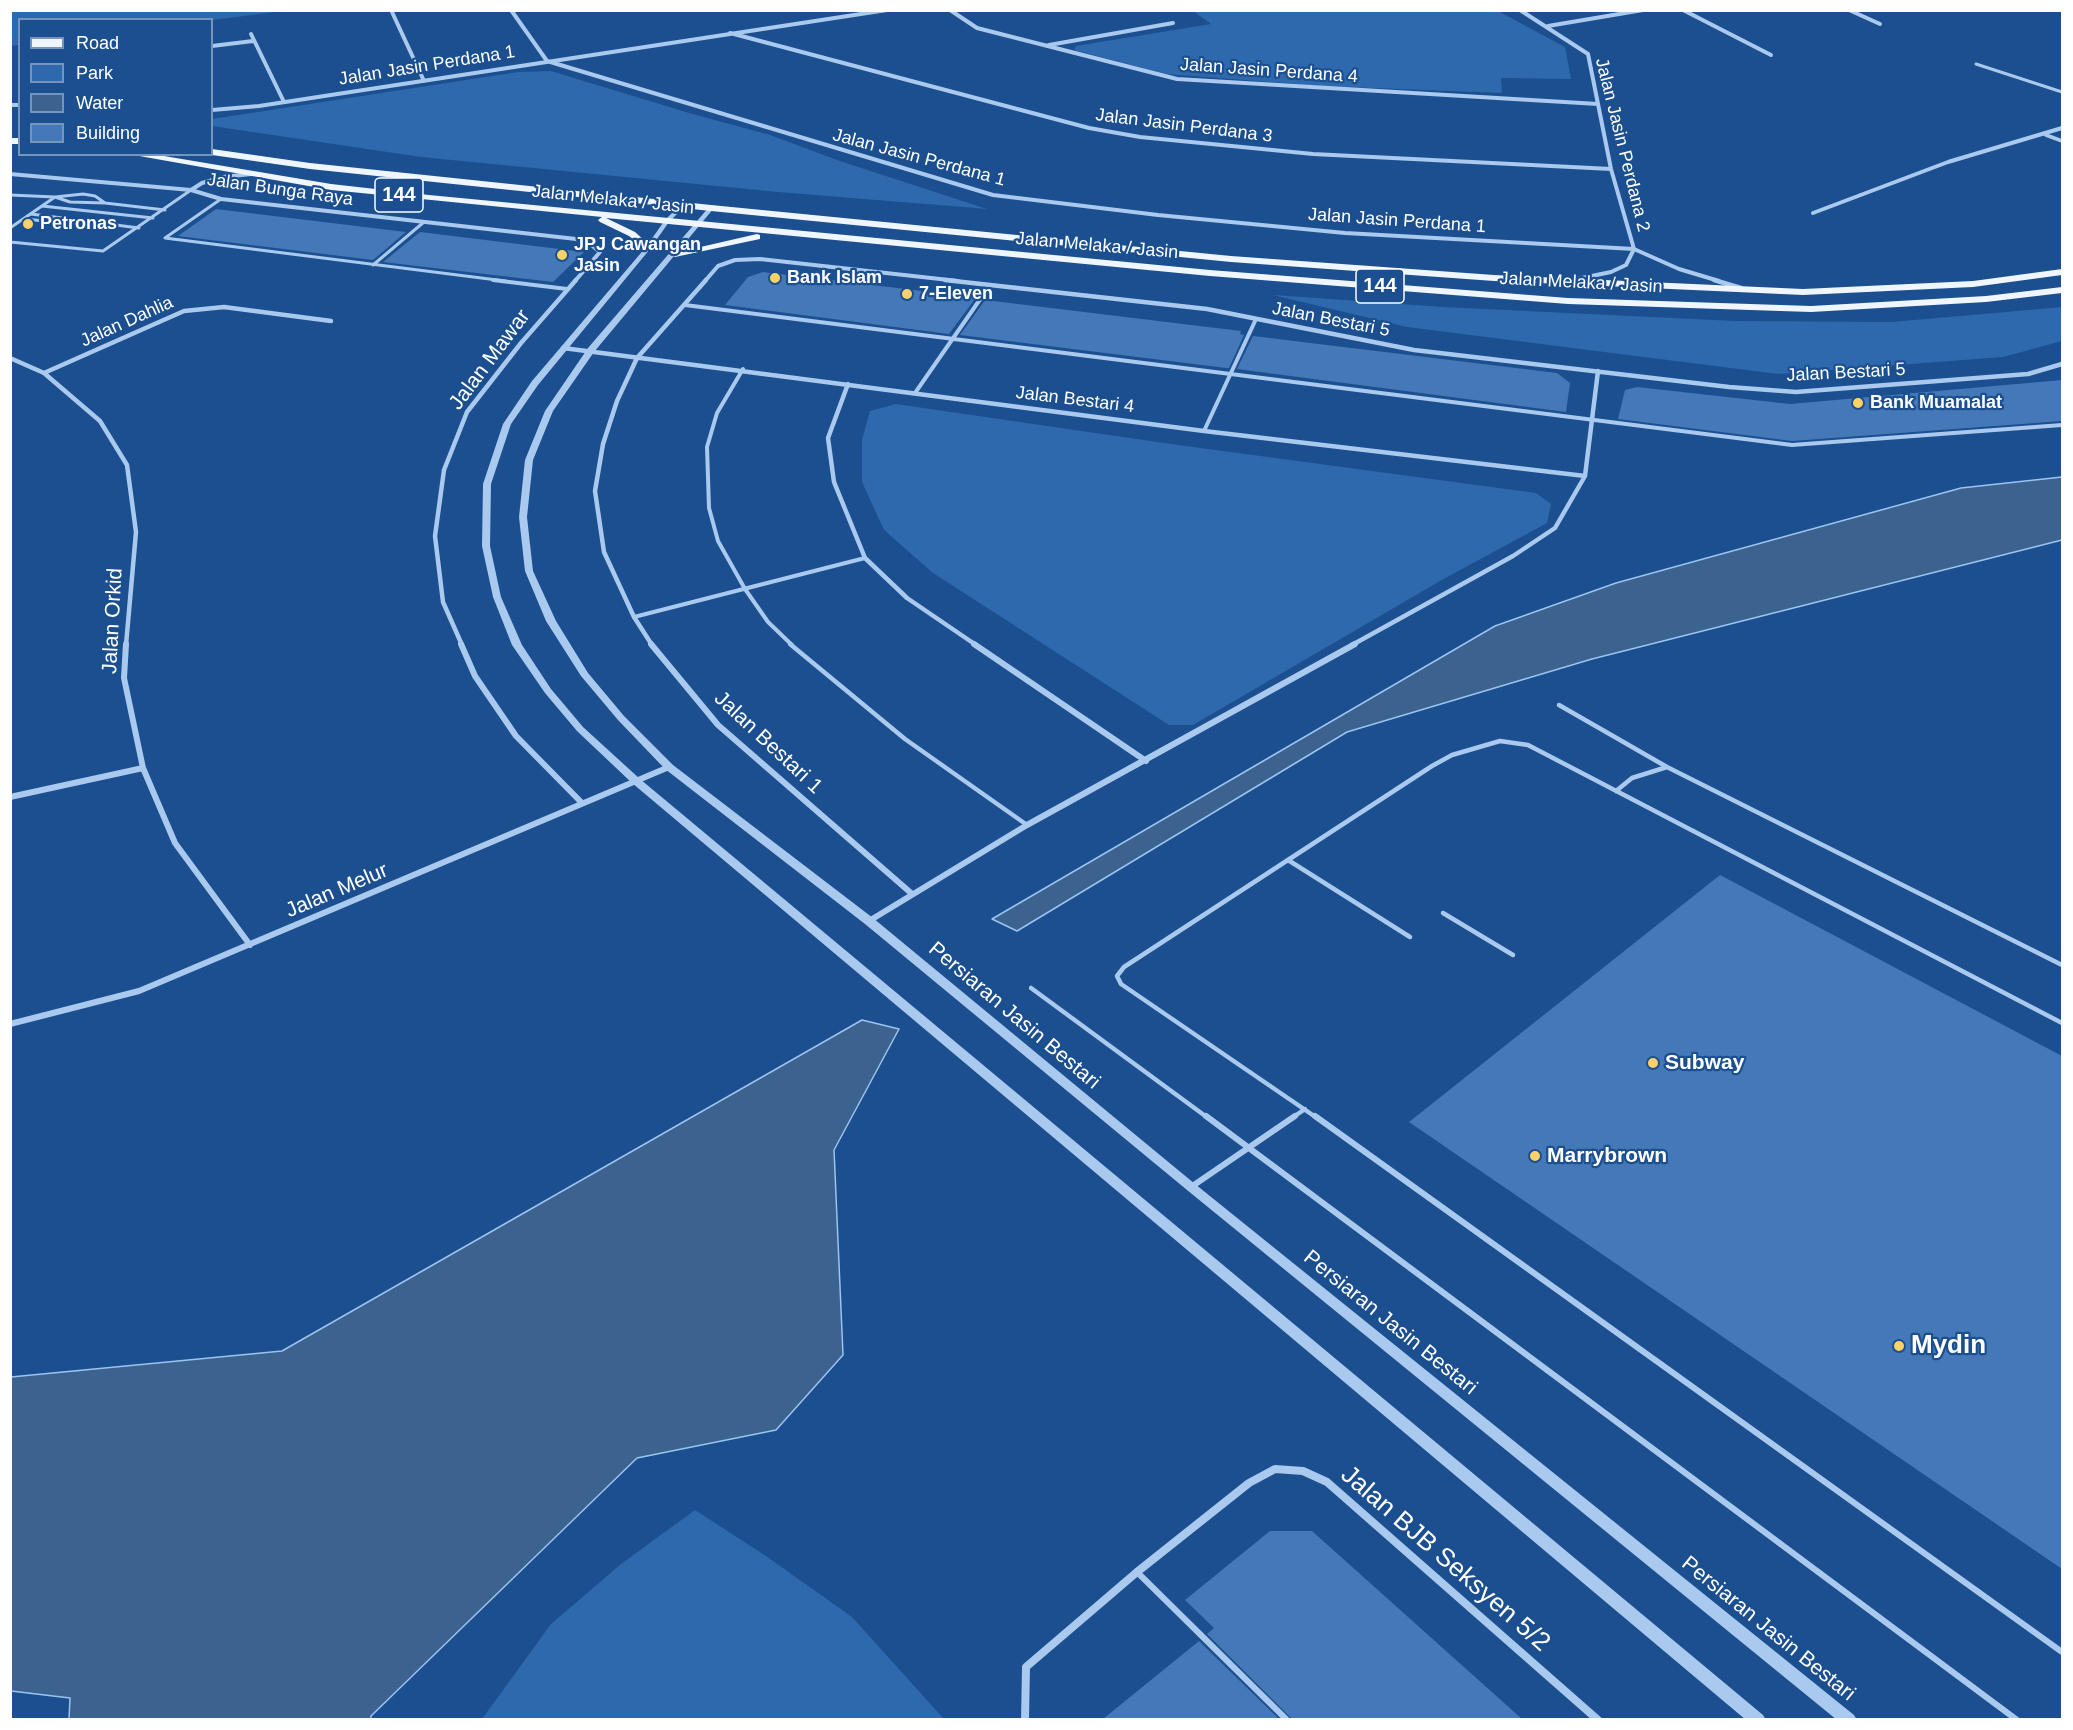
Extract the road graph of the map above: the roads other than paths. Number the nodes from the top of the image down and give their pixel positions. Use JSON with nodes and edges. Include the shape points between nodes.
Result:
{"nodes":[{"id":1,"x":511,"y":10,"type":"edge"},
{"id":2,"x":887,"y":10,"type":"edge"},
{"id":3,"x":950,"y":10,"type":"edge"},
{"id":4,"x":1520,"y":10,"type":"edge"},
{"id":5,"x":1643,"y":10,"type":"edge"},
{"id":6,"x":1683,"y":10,"type":"edge"},
{"id":7,"x":1849,"y":10,"type":"edge"},
{"id":8,"x":392,"y":12,"type":"edge"},
{"id":9,"x":1173,"y":23,"type":"dead end"},
{"id":10,"x":1880,"y":24,"type":"dead end"},
{"id":11,"x":1547,"y":27,"type":"junction"},
{"id":12,"x":730,"y":33,"type":"junction"},
{"id":13,"x":251,"y":34,"type":"dead end"},
{"id":14,"x":253,"y":41,"type":"junction"},
{"id":15,"x":213,"y":46,"type":"edge"},
{"id":16,"x":1045,"y":46,"type":"junction"},
{"id":17,"x":1771,"y":55,"type":"dead end"},
{"id":18,"x":547,"y":61,"type":"junction"},
{"id":19,"x":1976,"y":64,"type":"dead end"},
{"id":20,"x":424,"y":81,"type":"junction"},
{"id":21,"x":2062,"y":92,"type":"edge"},
{"id":22,"x":284,"y":102,"type":"junction"},
{"id":23,"x":1598,"y":104,"type":"junction"},
{"id":24,"x":213,"y":110,"type":"edge"},
{"id":25,"x":2062,"y":128,"type":"edge"},
{"id":26,"x":2045,"y":134,"type":"junction"},
{"id":27,"x":2062,"y":141,"type":"edge"},
{"id":28,"x":213,"y":152,"type":"edge"},
{"id":29,"x":144,"y":156,"type":"edge"},
{"id":30,"x":1611,"y":169,"type":"junction"},
{"id":31,"x":10,"y":174,"type":"edge"},
{"id":32,"x":254,"y":174,"type":"junction"},
{"id":33,"x":191,"y":190,"type":"junction"},
{"id":34,"x":10,"y":195,"type":"edge"},
{"id":35,"x":55,"y":197,"type":"junction"},
{"id":36,"x":220,"y":199,"type":"junction"},
{"id":37,"x":105,"y":202,"type":"junction"},
{"id":38,"x":684,"y":204,"type":"junction"},
{"id":39,"x":42,"y":206,"type":"junction"},
{"id":40,"x":711,"y":208,"type":"junction"},
{"id":41,"x":165,"y":210,"type":"junction"},
{"id":42,"x":577,"y":213,"type":"junction"},
{"id":43,"x":1813,"y":213,"type":"dead end"},
{"id":44,"x":31,"y":214,"type":"junction"},
{"id":45,"x":153,"y":218,"type":"junction"},
{"id":46,"x":24,"y":219,"type":"junction"},
{"id":47,"x":667,"y":221,"type":"junction"},
{"id":48,"x":424,"y":222,"type":"junction"},
{"id":49,"x":94,"y":223,"type":"junction"},
{"id":50,"x":698,"y":225,"type":"junction"},
{"id":51,"x":10,"y":228,"type":"edge"},
{"id":52,"x":139,"y":228,"type":"junction"},
{"id":53,"x":784,"y":234,"type":"junction"},
{"id":54,"x":10,"y":242,"type":"edge"},
{"id":55,"x":648,"y":248,"type":"junction"},
{"id":56,"x":1634,"y":249,"type":"junction"},
{"id":57,"x":675,"y":254,"type":"junction"},
{"id":58,"x":373,"y":265,"type":"junction"},
{"id":59,"x":2062,"y":272,"type":"edge"},
{"id":60,"x":1561,"y":282,"type":"junction"},
{"id":61,"x":990,"y":285,"type":"junction"},
{"id":62,"x":567,"y":289,"type":"junction"},
{"id":63,"x":2062,"y":290,"type":"edge"},
{"id":64,"x":1752,"y":291,"type":"junction"},
{"id":65,"x":685,"y":305,"type":"junction"},
{"id":66,"x":1256,"y":319,"type":"junction"},
{"id":67,"x":332,"y":321,"type":"dead end"},
{"id":68,"x":953,"y":338,"type":"junction"},
{"id":69,"x":563,"y":348,"type":"junction"},
{"id":70,"x":591,"y":350,"type":"junction"},
{"id":71,"x":10,"y":358,"type":"edge"},
{"id":72,"x":637,"y":358,"type":"junction"},
{"id":73,"x":2062,"y":364,"type":"edge"},
{"id":74,"x":743,"y":369,"type":"junction"},
{"id":75,"x":1598,"y":371,"type":"junction"},
{"id":76,"x":44,"y":373,"type":"junction"},
{"id":77,"x":1232,"y":374,"type":"junction"},
{"id":78,"x":848,"y":384,"type":"junction"},
{"id":79,"x":915,"y":393,"type":"junction"},
{"id":80,"x":1591,"y":420,"type":"junction"},
{"id":81,"x":2062,"y":425,"type":"edge"},
{"id":82,"x":1204,"y":431,"type":"junction"},
{"id":83,"x":1585,"y":476,"type":"junction"},
{"id":84,"x":865,"y":558,"type":"junction"},
{"id":85,"x":745,"y":589,"type":"junction"},
{"id":86,"x":633,"y":617,"type":"junction"},
{"id":87,"x":1559,"y":705,"type":"dead end"},
{"id":88,"x":1146,"y":761,"type":"junction"},
{"id":89,"x":1667,"y":766,"type":"junction"},
{"id":90,"x":669,"y":767,"type":"junction"},
{"id":91,"x":143,"y":768,"type":"junction"},
{"id":92,"x":636,"y":781,"type":"junction"},
{"id":93,"x":1616,"y":791,"type":"junction"},
{"id":94,"x":10,"y":797,"type":"edge"},
{"id":95,"x":582,"y":803,"type":"junction"},
{"id":96,"x":1027,"y":825,"type":"junction"},
{"id":97,"x":1288,"y":860,"type":"junction"},
{"id":98,"x":911,"y":893,"type":"junction"},
{"id":99,"x":1443,"y":913,"type":"dead end"},
{"id":100,"x":869,"y":921,"type":"junction"},
{"id":101,"x":1410,"y":937,"type":"dead end"},
{"id":102,"x":250,"y":945,"type":"junction"},
{"id":103,"x":1513,"y":955,"type":"dead end"},
{"id":104,"x":2062,"y":964,"type":"edge"},
{"id":105,"x":1031,"y":988,"type":"dead end"},
{"id":106,"x":2062,"y":1023,"type":"edge"},
{"id":107,"x":10,"y":1024,"type":"edge"},
{"id":108,"x":1305,"y":1109,"type":"junction"},
{"id":109,"x":1247,"y":1147,"type":"junction"},
{"id":110,"x":1191,"y":1187,"type":"junction"},
{"id":111,"x":1137,"y":1572,"type":"junction"},
{"id":112,"x":2062,"y":1652,"type":"edge"},
{"id":113,"x":1025,"y":1719,"type":"edge"},
{"id":114,"x":1287,"y":1719,"type":"edge"},
{"id":115,"x":1598,"y":1719,"type":"edge"},
{"id":116,"x":1758,"y":1719,"type":"edge"},
{"id":117,"x":1849,"y":1719,"type":"edge"},
{"id":118,"x":2016,"y":1719,"type":"edge"}],
"edges":[{"from":1,"to":18,"type":"street"},
{"from":2,"to":12,"type":"street"},
{"from":3,"to":16,"type":"street","name":"Jalan Jasin Perdana 4","via":[[977,28]]},
{"from":4,"to":11,"type":"street","name":"Jalan Jasin Perdana 2"},
{"from":5,"to":11,"type":"street"},
{"from":6,"to":17,"type":"street"},
{"from":7,"to":10,"type":"street"},
{"from":8,"to":20,"type":"street"},
{"from":9,"to":16,"type":"street"},
{"from":11,"to":23,"type":"street","name":"Jalan Jasin Perdana 2","via":[[1588,54]]},
{"from":12,"to":18,"type":"street"},
{"from":12,"to":30,"type":"street","name":"Jalan Jasin Perdana 3","via":[[1089,129],[1140,137],[1301,153]]},
{"from":13,"to":14,"type":"street"},
{"from":14,"to":15,"type":"street"},
{"from":14,"to":22,"type":"street"},
{"from":16,"to":23,"type":"street","name":"Jalan Jasin Perdana 4","via":[[1177,79]]},
{"from":18,"to":20,"type":"street","name":"Jalan Jasin Perdana 1"},
{"from":18,"to":56,"type":"street","name":"Jalan Jasin Perdana 1","via":[[993,195],[1345,232]]},
{"from":19,"to":21,"type":"lane"},
{"from":20,"to":22,"type":"street","name":"Jalan Jasin Perdana 1"},
{"from":22,"to":24,"type":"street","name":"Jalan Jasin Perdana 1"},
{"from":23,"to":30,"type":"street","name":"Jalan Jasin Perdana 2"},
{"from":25,"to":26,"type":"street"},
{"from":26,"to":27,"type":"street"},
{"from":26,"to":43,"type":"street","via":[[1978,152]]},
{"from":28,"to":38,"type":"main road","name":"Jalan Melaka / Jasin","number":"144","via":[[310,166]]},
{"from":29,"to":32,"type":"main road","name":"Jalan Melaka / Jasin","number":"144"},
{"from":30,"to":56,"type":"street","name":"Jalan Jasin Perdana 2"},
{"from":31,"to":33,"type":"street","name":"Jalan Bunga Raya"},
{"from":32,"to":33,"type":"street","via":[[223,177]]},
{"from":32,"to":42,"type":"main road","name":"Jalan Melaka / Jasin","number":"144","via":[[331,187]]},
{"from":33,"to":36,"type":"street","name":"Jalan Bunga Raya"},
{"from":33,"to":41,"type":"lane"},
{"from":34,"to":35,"type":"lane"},
{"from":35,"to":37,"type":"lane","via":[[70,202]]},
{"from":35,"to":37,"type":"lane","via":[[82,194]]},
{"from":35,"to":39,"type":"lane"},
{"from":36,"to":48,"type":"street","name":"Jalan Bunga Raya"},
{"from":36,"to":58,"type":"lane","via":[[165,238]]},
{"from":37,"to":41,"type":"lane"},
{"from":38,"to":40,"type":"main road","name":"Jalan Melaka / Jasin","number":"144"},
{"from":38,"to":47,"type":"street"},
{"from":39,"to":44,"type":"lane"},
{"from":39,"to":45,"type":"lane"},
{"from":40,"to":50,"type":"street","name":"Persiaran Jasin Bestari"},
{"from":40,"to":60,"type":"main road","name":"Jalan Melaka / Jasin","number":"144","via":[[1231,259]]},
{"from":41,"to":45,"type":"lane"},
{"from":42,"to":47,"type":"main road","name":"Jalan Melaka / Jasin","number":"144"},
{"from":42,"to":55,"type":"main road","via":[[611,223]]},
{"from":44,"to":46,"type":"lane"},
{"from":44,"to":49,"type":"lane"},
{"from":45,"to":52,"type":"lane"},
{"from":46,"to":49,"type":"lane"},
{"from":46,"to":51,"type":"lane"},
{"from":47,"to":50,"type":"main road","name":"Jalan Melaka / Jasin","number":"144"},
{"from":47,"to":55,"type":"street"},
{"from":48,"to":58,"type":"lane"},
{"from":48,"to":62,"type":"street","name":"Jalan Bunga Raya","via":[[585,240],[600,252]]},
{"from":49,"to":52,"type":"lane"},
{"from":50,"to":53,"type":"main road","name":"Jalan Melaka / Jasin","number":"144"},
{"from":50,"to":57,"type":"street","name":"Persiaran Jasin Bestari"},
{"from":52,"to":54,"type":"lane","via":[[103,251]]},
{"from":53,"to":57,"type":"main road","via":[[745,238]]},
{"from":53,"to":63,"type":"main road","name":"Jalan Melaka / Jasin","number":"144","via":[[1568,301],[1811,309],[1986,299]]},
{"from":55,"to":69,"type":"street"},
{"from":56,"to":60,"type":"street","via":[[1626,265],[1611,272]]},
{"from":56,"to":64,"type":"street","via":[[1679,269]]},
{"from":57,"to":70,"type":"street","name":"Persiaran Jasin Bestari"},
{"from":58,"to":62,"type":"lane"},
{"from":59,"to":64,"type":"main road","name":"Jalan Melaka / Jasin","number":"144","via":[[1973,284]]},
{"from":60,"to":64,"type":"main road","name":"Jalan Melaka / Jasin","number":"144"},
{"from":61,"to":65,"type":"street","name":"Jalan Bestari 5","via":[[760,259],[735,260],[718,266]]},
{"from":61,"to":66,"type":"street","name":"Jalan Bestari 5","via":[[1207,309]]},
{"from":61,"to":68,"type":"lane"},
{"from":62,"to":95,"type":"street","name":"Jalan Mawar","via":[[467,412],[444,470],[435,536],[444,602],[474,676],[516,736]]},
{"from":65,"to":68,"type":"lane"},
{"from":65,"to":72,"type":"street","name":"Jalan Bestari 5"},
{"from":66,"to":75,"type":"street","name":"Jalan Bestari 5","via":[[1414,350]]},
{"from":66,"to":77,"type":"lane"},
{"from":67,"to":76,"type":"street","name":"Jalan Dahlia","via":[[224,307],[184,311]]},
{"from":68,"to":77,"type":"lane"},
{"from":68,"to":79,"type":"lane"},
{"from":69,"to":70,"type":"street","name":"Jalan Bestari 4"},
{"from":69,"to":92,"type":"street","via":[[507,424],[487,484],[486,546],[497,597],[517,645],[580,729]]},
{"from":70,"to":72,"type":"street","name":"Jalan Bestari 4"},
{"from":70,"to":90,"type":"street","name":"Persiaran Jasin Bestari","via":[[549,411],[529,460],[523,518],[529,571],[551,621],[584,674]]},
{"from":71,"to":76,"type":"street","name":"Jalan Orkid"},
{"from":72,"to":74,"type":"street","name":"Jalan Bestari 4"},
{"from":72,"to":86,"type":"street","name":"Jalan Bestari 1","via":[[603,444],[595,491],[604,552]]},
{"from":73,"to":75,"type":"street","name":"Jalan Bestari 5","via":[[2028,374],[1796,393]]},
{"from":74,"to":78,"type":"street","name":"Jalan Bestari 4"},
{"from":74,"to":85,"type":"lane","via":[[717,413],[708,447],[706,478],[708,508],[718,541]]},
{"from":75,"to":80,"type":"street"},
{"from":76,"to":91,"type":"street","name":"Jalan Orkid","via":[[100,421],[127,465],[136,532],[124,678]]},
{"from":77,"to":80,"type":"lane"},
{"from":77,"to":82,"type":"lane"},
{"from":78,"to":79,"type":"street","name":"Jalan Bestari 4"},
{"from":78,"to":84,"type":"street","via":[[828,438],[834,482]]},
{"from":79,"to":82,"type":"street","name":"Jalan Bestari 4"},
{"from":80,"to":81,"type":"lane","via":[[1807,446]]},
{"from":80,"to":83,"type":"street"},
{"from":82,"to":83,"type":"street","name":"Jalan Bestari 4"},
{"from":83,"to":88,"type":"street","via":[[1555,528],[1513,556]]},
{"from":84,"to":85,"type":"lane"},
{"from":84,"to":88,"type":"street","via":[[907,598]]},
{"from":85,"to":86,"type":"lane"},
{"from":85,"to":96,"type":"lane","via":[[768,622],[802,655],[905,739]]},
{"from":86,"to":98,"type":"street","name":"Jalan Bestari 1","via":[[656,652],[718,725]]},
{"from":87,"to":89,"type":"lane"},
{"from":88,"to":96,"type":"street"},
{"from":89,"to":93,"type":"lane","via":[[1632,778]]},
{"from":89,"to":104,"type":"lane"},
{"from":90,"to":92,"type":"street","name":"Jalan Melur"},
{"from":90,"to":100,"type":"street","name":"Persiaran Jasin Bestari"},
{"from":91,"to":94,"type":"street"},
{"from":91,"to":102,"type":"street","name":"Jalan Orkid","via":[[175,843]]},
{"from":92,"to":95,"type":"street","name":"Jalan Melur"},
{"from":92,"to":116,"type":"street"},
{"from":93,"to":97,"type":"lane","via":[[1528,745],[1500,741],[1442,761]]},
{"from":93,"to":106,"type":"lane"},
{"from":95,"to":102,"type":"street","name":"Jalan Melur"},
{"from":96,"to":98,"type":"street"},
{"from":97,"to":101,"type":"lane"},
{"from":97,"to":108,"type":"lane","via":[[1124,967],[1117,976],[1121,984]]},
{"from":98,"to":100,"type":"street"},
{"from":99,"to":103,"type":"lane"},
{"from":100,"to":110,"type":"street","name":"Persiaran Jasin Bestari"},
{"from":102,"to":107,"type":"street","name":"Jalan Melur","via":[[139,991]]},
{"from":105,"to":109,"type":"lane"},
{"from":108,"to":109,"type":"lane"},
{"from":108,"to":112,"type":"lane"},
{"from":109,"to":110,"type":"lane"},
{"from":109,"to":118,"type":"lane"},
{"from":110,"to":117,"type":"street","name":"Persiaran Jasin Bestari"},
{"from":111,"to":113,"type":"street","name":"Jalan BJB Seksyen 5/2","via":[[1026,1668]]},
{"from":111,"to":114,"type":"lane"},
{"from":111,"to":115,"type":"street","name":"Jalan BJB Seksyen 5/2","via":[[1249,1483],[1275,1469],[1303,1472],[1327,1482]]}]}
